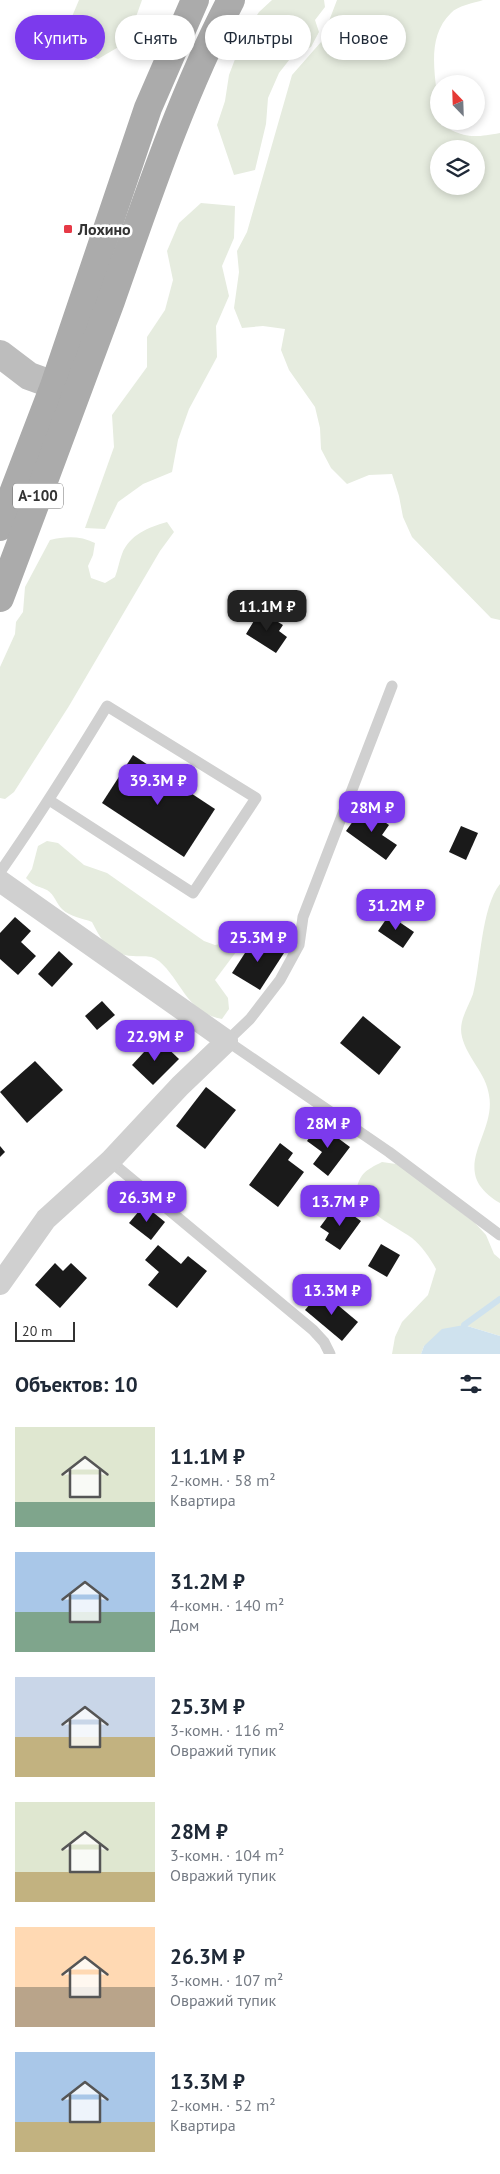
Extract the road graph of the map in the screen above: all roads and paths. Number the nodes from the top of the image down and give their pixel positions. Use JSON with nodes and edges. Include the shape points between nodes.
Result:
{"nodes":[{"id":1,"x":195,"y":0,"type":"edge"},
{"id":2,"x":231,"y":0,"type":"edge"},
{"id":3,"x":0,"y":354,"type":"edge"},
{"id":4,"x":66,"y":390,"type":"junction"},
{"id":5,"x":0,"y":527,"type":"edge"},
{"id":6,"x":0,"y":598,"type":"edge"},
{"id":7,"x":392,"y":686,"type":"dead end"},
{"id":8,"x":50,"y":800,"type":"junction"},
{"id":9,"x":0,"y":872,"type":"edge"},
{"id":10,"x":0,"y":881,"type":"edge"},
{"id":11,"x":227,"y":1041,"type":"junction"},
{"id":12,"x":110,"y":1161,"type":"junction"},
{"id":13,"x":500,"y":1235,"type":"edge"},
{"id":14,"x":0,"y":1284,"type":"edge"},
{"id":15,"x":330,"y":1354,"type":"edge"}],
"edges":[{"from":1,"to":4,"type":"main road","via":[[148,108]]},
{"from":2,"to":4,"type":"main road","via":[[175,123]]},
{"from":3,"to":4,"type":"street","via":[[29,376]]},
{"from":4,"to":5,"type":"main road","number":"А-100"},
{"from":4,"to":6,"type":"main road","number":"А-100"},
{"from":7,"to":11,"type":"lane","via":[[303,917],[299,945],[280,980],[250,1019]]},
{"from":8,"to":8,"type":"lane","via":[[193,893],[256,798],[107,706]]},
{"from":8,"to":9,"type":"lane"},
{"from":10,"to":11,"type":"street"},
{"from":11,"to":12,"type":"street"},
{"from":11,"to":13,"type":"lane","via":[[389,1152]]},
{"from":12,"to":14,"type":"street","via":[[46,1219]]},
{"from":12,"to":15,"type":"lane","via":[[313,1330]]}]}
